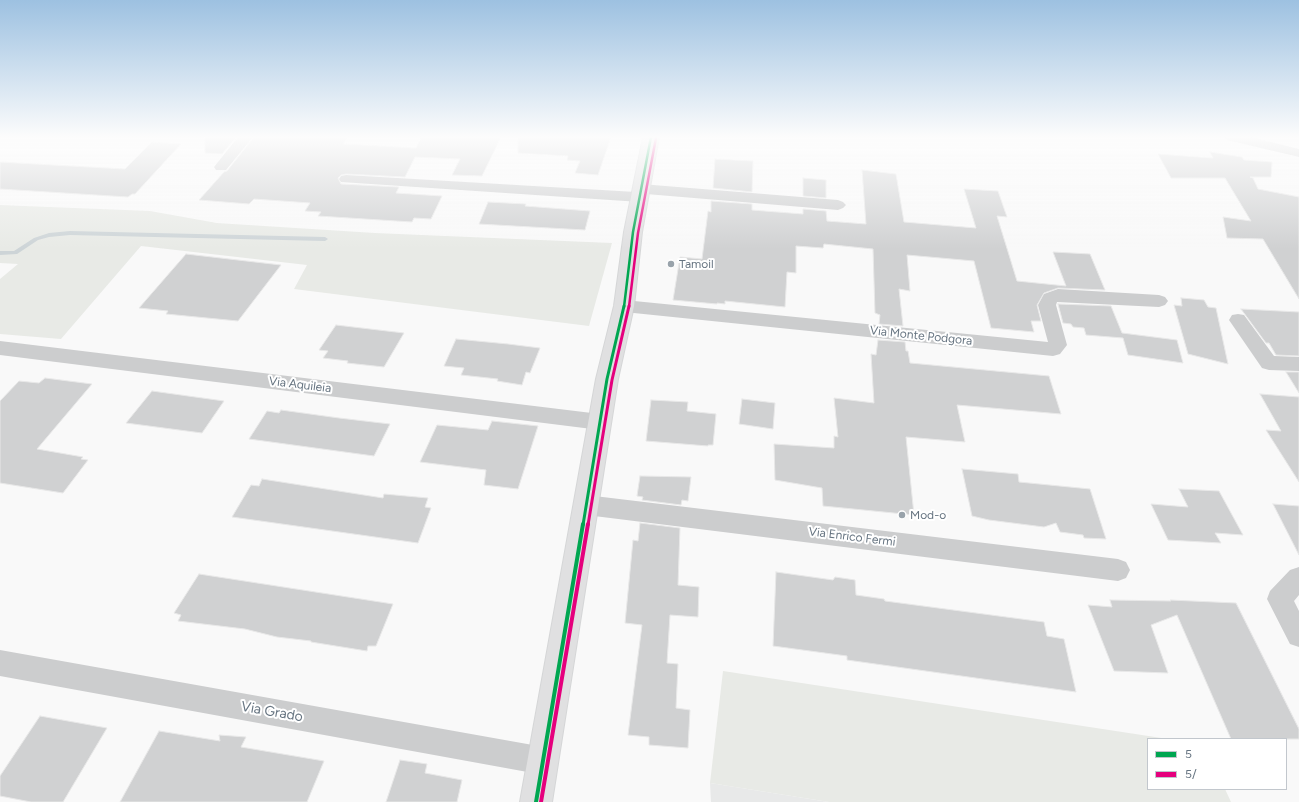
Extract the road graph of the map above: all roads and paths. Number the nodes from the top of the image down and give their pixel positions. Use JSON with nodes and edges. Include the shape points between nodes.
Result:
{"nodes":[{"id":1,"x":644,"y":174,"type":"edge"},
{"id":2,"x":346,"y":179,"type":"dead end"},
{"id":3,"x":640,"y":193,"type":"junction"},
{"id":4,"x":838,"y":205,"type":"dead end"},
{"id":5,"x":1159,"y":301,"type":"dead end"},
{"id":6,"x":624,"y":306,"type":"junction"},
{"id":7,"x":1238,"y":320,"type":"dead end"},
{"id":8,"x":0,"y":348,"type":"edge"},
{"id":9,"x":1299,"y":364,"type":"edge"},
{"id":10,"x":600,"y":422,"type":"junction"},
{"id":11,"x":586,"y":505,"type":"junction"},
{"id":12,"x":1118,"y":570,"type":"dead end"},
{"id":13,"x":1299,"y":578,"type":"edge"},
{"id":14,"x":1299,"y":635,"type":"edge"},
{"id":15,"x":0,"y":663,"type":"edge"},
{"id":16,"x":544,"y":761,"type":"junction"},
{"id":17,"x":536,"y":802,"type":"edge"}],
"edges":[{"from":1,"to":3,"type":"street"},
{"from":2,"to":3,"type":"street"},
{"from":3,"to":4,"type":"street"},
{"from":3,"to":6,"type":"street"},
{"from":5,"to":6,"type":"street","name":"Via Monte Podgora","via":[[1058,295],[1050,298],[1047,305],[1058,345],[1053,348]]},
{"from":6,"to":10,"type":"street"},
{"from":7,"to":9,"type":"street","via":[[1269,363]]},
{"from":8,"to":10,"type":"street","name":"Via Aquileia"},
{"from":10,"to":11,"type":"street"},
{"from":11,"to":12,"type":"street","name":"Via Enrico Fermi"},
{"from":11,"to":16,"type":"street"},
{"from":13,"to":14,"type":"street","via":[[1279,599]]},
{"from":15,"to":16,"type":"street","name":"Via Grado"},
{"from":16,"to":17,"type":"street"}]}
